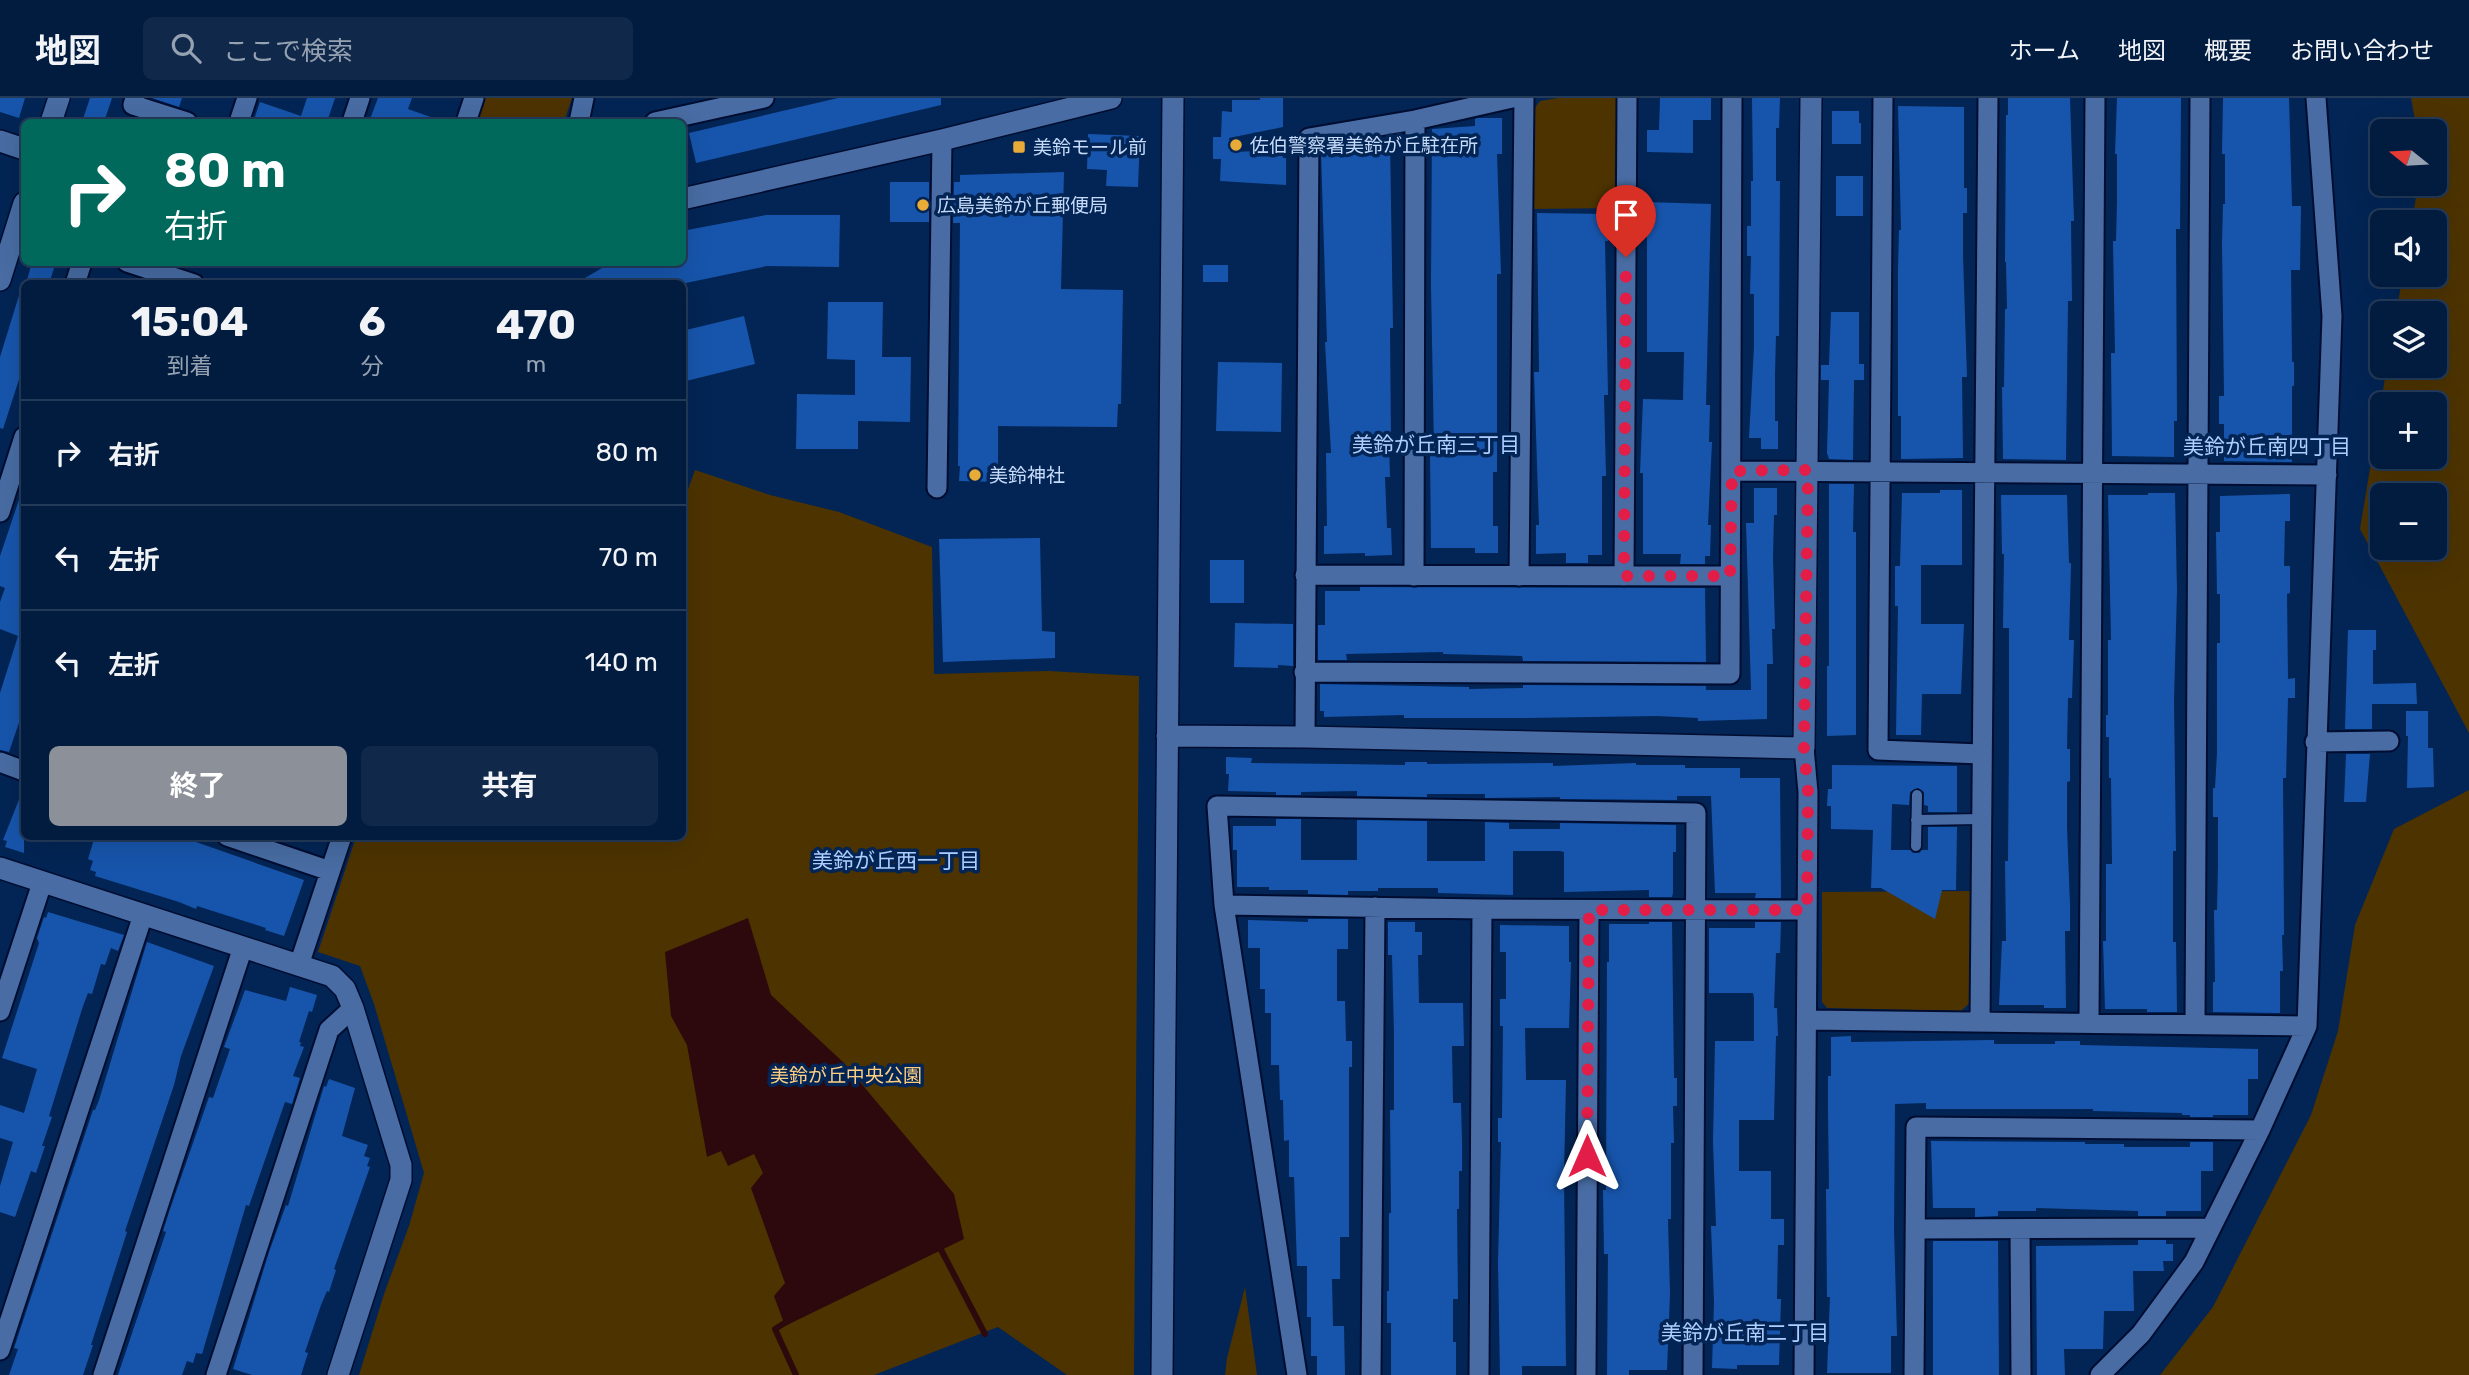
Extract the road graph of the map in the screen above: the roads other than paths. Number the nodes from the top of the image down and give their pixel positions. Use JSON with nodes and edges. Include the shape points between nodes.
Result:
{"nodes":[{"id":1,"x":59,"y":98,"type":"edge"},
{"id":2,"x":135,"y":98,"type":"edge"},
{"id":3,"x":247,"y":98,"type":"edge"},
{"id":4,"x":360,"y":98,"type":"edge"},
{"id":5,"x":474,"y":98,"type":"edge"},
{"id":6,"x":584,"y":98,"type":"edge"},
{"id":7,"x":764,"y":98,"type":"edge"},
{"id":8,"x":1111,"y":98,"type":"edge"},
{"id":9,"x":1172,"y":98,"type":"edge"},
{"id":10,"x":1512,"y":98,"type":"edge"},
{"id":11,"x":1524,"y":98,"type":"edge"},
{"id":12,"x":1627,"y":98,"type":"edge"},
{"id":13,"x":1732,"y":98,"type":"edge"},
{"id":14,"x":1811,"y":98,"type":"edge"},
{"id":15,"x":1883,"y":98,"type":"edge"},
{"id":16,"x":1988,"y":98,"type":"edge"},
{"id":17,"x":2095,"y":98,"type":"edge"},
{"id":18,"x":2200,"y":98,"type":"edge"},
{"id":19,"x":2316,"y":98,"type":"edge"},
{"id":20,"x":701,"y":105,"type":"edge"},
{"id":21,"x":52,"y":119,"type":"edge"},
{"id":22,"x":177,"y":119,"type":"edge"},
{"id":23,"x":240,"y":119,"type":"edge"},
{"id":24,"x":353,"y":119,"type":"edge"},
{"id":25,"x":467,"y":119,"type":"edge"},
{"id":26,"x":580,"y":119,"type":"edge"},
{"id":27,"x":663,"y":119,"type":"edge"},
{"id":28,"x":1415,"y":120,"type":"junction"},
{"id":29,"x":942,"y":139,"type":"junction"},
{"id":30,"x":0,"y":141,"type":"edge"},
{"id":31,"x":21,"y":148,"type":"edge"},
{"id":32,"x":686,"y":198,"type":"edge"},
{"id":33,"x":21,"y":213,"type":"edge"},
{"id":34,"x":139,"y":266,"type":"edge"},
{"id":35,"x":0,"y":280,"type":"edge"},
{"id":36,"x":180,"y":280,"type":"edge"},
{"id":37,"x":21,"y":446,"type":"edge"},
{"id":38,"x":1808,"y":470,"type":"junction"},
{"id":39,"x":1732,"y":471,"type":"junction"},
{"id":40,"x":1880,"y":471,"type":"junction"},
{"id":41,"x":1986,"y":474,"type":"junction"},
{"id":42,"x":2092,"y":474,"type":"junction"},
{"id":43,"x":2199,"y":475,"type":"junction"},
{"id":44,"x":2327,"y":475,"type":"junction"},
{"id":45,"x":937,"y":488,"type":"dead end"},
{"id":46,"x":0,"y":512,"type":"edge"},
{"id":47,"x":1305,"y":575,"type":"junction"},
{"id":48,"x":1414,"y":576,"type":"junction"},
{"id":49,"x":1519,"y":576,"type":"junction"},
{"id":50,"x":1624,"y":576,"type":"junction"},
{"id":51,"x":1730,"y":576,"type":"junction"},
{"id":52,"x":1304,"y":672,"type":"junction"},
{"id":53,"x":1167,"y":736,"type":"junction"},
{"id":54,"x":1305,"y":737,"type":"junction"},
{"id":55,"x":2389,"y":741,"type":"dead end"},
{"id":56,"x":2315,"y":742,"type":"junction"},
{"id":57,"x":1804,"y":748,"type":"junction"},
{"id":58,"x":1981,"y":754,"type":"junction"},
{"id":59,"x":0,"y":762,"type":"edge"},
{"id":60,"x":21,"y":770,"type":"edge"},
{"id":61,"x":1917,"y":795,"type":"dead end"},
{"id":62,"x":1981,"y":819,"type":"junction"},
{"id":63,"x":1916,"y":820,"type":"junction"},
{"id":64,"x":238,"y":840,"type":"edge"},
{"id":65,"x":341,"y":840,"type":"edge"},
{"id":66,"x":1916,"y":846,"type":"dead end"},
{"id":67,"x":0,"y":868,"type":"edge"},
{"id":68,"x":330,"y":871,"type":"junction"},
{"id":69,"x":42,"y":883,"type":"junction"},
{"id":70,"x":1224,"y":905,"type":"junction"},
{"id":71,"x":1375,"y":907,"type":"junction"},
{"id":72,"x":1482,"y":909,"type":"junction"},
{"id":73,"x":1589,"y":910,"type":"junction"},
{"id":74,"x":1696,"y":910,"type":"junction"},
{"id":75,"x":1807,"y":910,"type":"junction"},
{"id":76,"x":143,"y":915,"type":"junction"},
{"id":77,"x":243,"y":947,"type":"junction"},
{"id":78,"x":299,"y":965,"type":"junction"},
{"id":79,"x":354,"y":1008,"type":"junction"},
{"id":80,"x":0,"y":1011,"type":"edge"},
{"id":81,"x":1807,"y":1020,"type":"junction"},
{"id":82,"x":1980,"y":1022,"type":"junction"},
{"id":83,"x":2090,"y":1023,"type":"junction"},
{"id":84,"x":2195,"y":1025,"type":"junction"},
{"id":85,"x":2307,"y":1026,"type":"junction"},
{"id":86,"x":2260,"y":1130,"type":"junction"},
{"id":87,"x":2210,"y":1228,"type":"junction"},
{"id":88,"x":1916,"y":1229,"type":"junction"},
{"id":89,"x":2020,"y":1229,"type":"junction"},
{"id":90,"x":0,"y":1350,"type":"edge"},
{"id":91,"x":103,"y":1375,"type":"edge"},
{"id":92,"x":216,"y":1375,"type":"edge"},
{"id":93,"x":338,"y":1375,"type":"edge"},
{"id":94,"x":1162,"y":1375,"type":"edge"},
{"id":95,"x":1297,"y":1375,"type":"edge"},
{"id":96,"x":1371,"y":1375,"type":"edge"},
{"id":97,"x":1479,"y":1375,"type":"edge"},
{"id":98,"x":1586,"y":1375,"type":"edge"},
{"id":99,"x":1693,"y":1375,"type":"edge"},
{"id":100,"x":1804,"y":1375,"type":"edge"},
{"id":101,"x":1914,"y":1375,"type":"edge"},
{"id":102,"x":2021,"y":1375,"type":"edge"},
{"id":103,"x":2100,"y":1375,"type":"edge"}],
"edges":[{"from":1,"to":21,"type":"street"},
{"from":2,"to":22,"type":"street","via":[[133,105]]},
{"from":3,"to":23,"type":"street"},
{"from":4,"to":24,"type":"street"},
{"from":5,"to":25,"type":"street"},
{"from":6,"to":26,"type":"street"},
{"from":7,"to":20,"type":"street"},
{"from":8,"to":29,"type":"street"},
{"from":9,"to":53,"type":"street"},
{"from":10,"to":28,"type":"street"},
{"from":11,"to":49,"type":"street"},
{"from":12,"to":50,"type":"street"},
{"from":13,"to":39,"type":"street"},
{"from":14,"to":38,"type":"street"},
{"from":15,"to":40,"type":"street"},
{"from":16,"to":41,"type":"street"},
{"from":17,"to":42,"type":"street"},
{"from":18,"to":43,"type":"street"},
{"from":19,"to":44,"type":"street","via":[[2332,316]]},
{"from":20,"to":27,"type":"street"},
{"from":28,"to":47,"type":"street","via":[[1309,138]]},
{"from":28,"to":48,"type":"street"},
{"from":29,"to":32,"type":"street"},
{"from":29,"to":45,"type":"street"},
{"from":30,"to":31,"type":"street"},
{"from":33,"to":35,"type":"street"},
{"from":34,"to":36,"type":"street"},
{"from":37,"to":46,"type":"street"},
{"from":38,"to":39,"type":"street"},
{"from":38,"to":40,"type":"street"},
{"from":38,"to":57,"type":"street"},
{"from":39,"to":51,"type":"street"},
{"from":40,"to":41,"type":"street"},
{"from":40,"to":58,"type":"street","via":[[1878,750]]},
{"from":41,"to":42,"type":"street"},
{"from":41,"to":58,"type":"street"},
{"from":42,"to":43,"type":"street"},
{"from":42,"to":83,"type":"street"},
{"from":43,"to":44,"type":"street"},
{"from":43,"to":84,"type":"street"},
{"from":44,"to":56,"type":"street"},
{"from":47,"to":48,"type":"street"},
{"from":47,"to":52,"type":"street"},
{"from":48,"to":49,"type":"street"},
{"from":49,"to":50,"type":"street"},
{"from":50,"to":51,"type":"street"},
{"from":51,"to":52,"type":"street","via":[[1730,674]]},
{"from":52,"to":54,"type":"street"},
{"from":53,"to":54,"type":"street"},
{"from":53,"to":94,"type":"street"},
{"from":54,"to":57,"type":"street"},
{"from":55,"to":56,"type":"street"},
{"from":56,"to":85,"type":"street"},
{"from":57,"to":75,"type":"street"},
{"from":58,"to":62,"type":"street"},
{"from":59,"to":60,"type":"street"},
{"from":61,"to":63,"type":"lane"},
{"from":62,"to":63,"type":"lane"},
{"from":62,"to":82,"type":"street"},
{"from":63,"to":66,"type":"lane"},
{"from":64,"to":68,"type":"street"},
{"from":65,"to":68,"type":"street"},
{"from":67,"to":69,"type":"street"},
{"from":68,"to":78,"type":"street"},
{"from":69,"to":76,"type":"street"},
{"from":69,"to":80,"type":"street"},
{"from":70,"to":71,"type":"street"},
{"from":70,"to":74,"type":"street","via":[[1216,806],[1696,813]]},
{"from":70,"to":95,"type":"street"},
{"from":71,"to":72,"type":"street"},
{"from":71,"to":96,"type":"street"},
{"from":72,"to":73,"type":"street"},
{"from":72,"to":97,"type":"street"},
{"from":73,"to":74,"type":"street"},
{"from":73,"to":98,"type":"street"},
{"from":74,"to":75,"type":"street"},
{"from":74,"to":99,"type":"street"},
{"from":75,"to":81,"type":"street"},
{"from":76,"to":77,"type":"street"},
{"from":76,"to":90,"type":"street"},
{"from":77,"to":78,"type":"street"},
{"from":77,"to":91,"type":"street"},
{"from":78,"to":79,"type":"street","via":[[332,976]]},
{"from":79,"to":92,"type":"street","via":[[329,1030]]},
{"from":79,"to":93,"type":"street","via":[[401,1165],[401,1180]]},
{"from":81,"to":82,"type":"street"},
{"from":81,"to":100,"type":"street"},
{"from":82,"to":83,"type":"street"},
{"from":83,"to":84,"type":"street"},
{"from":84,"to":85,"type":"street"},
{"from":85,"to":86,"type":"street"},
{"from":86,"to":87,"type":"street"},
{"from":86,"to":88,"type":"street","via":[[1916,1127]]},
{"from":87,"to":89,"type":"street"},
{"from":87,"to":103,"type":"street","via":[[2194,1262],[2141,1334]]},
{"from":88,"to":89,"type":"street"},
{"from":88,"to":101,"type":"street"},
{"from":89,"to":102,"type":"street"}]}
